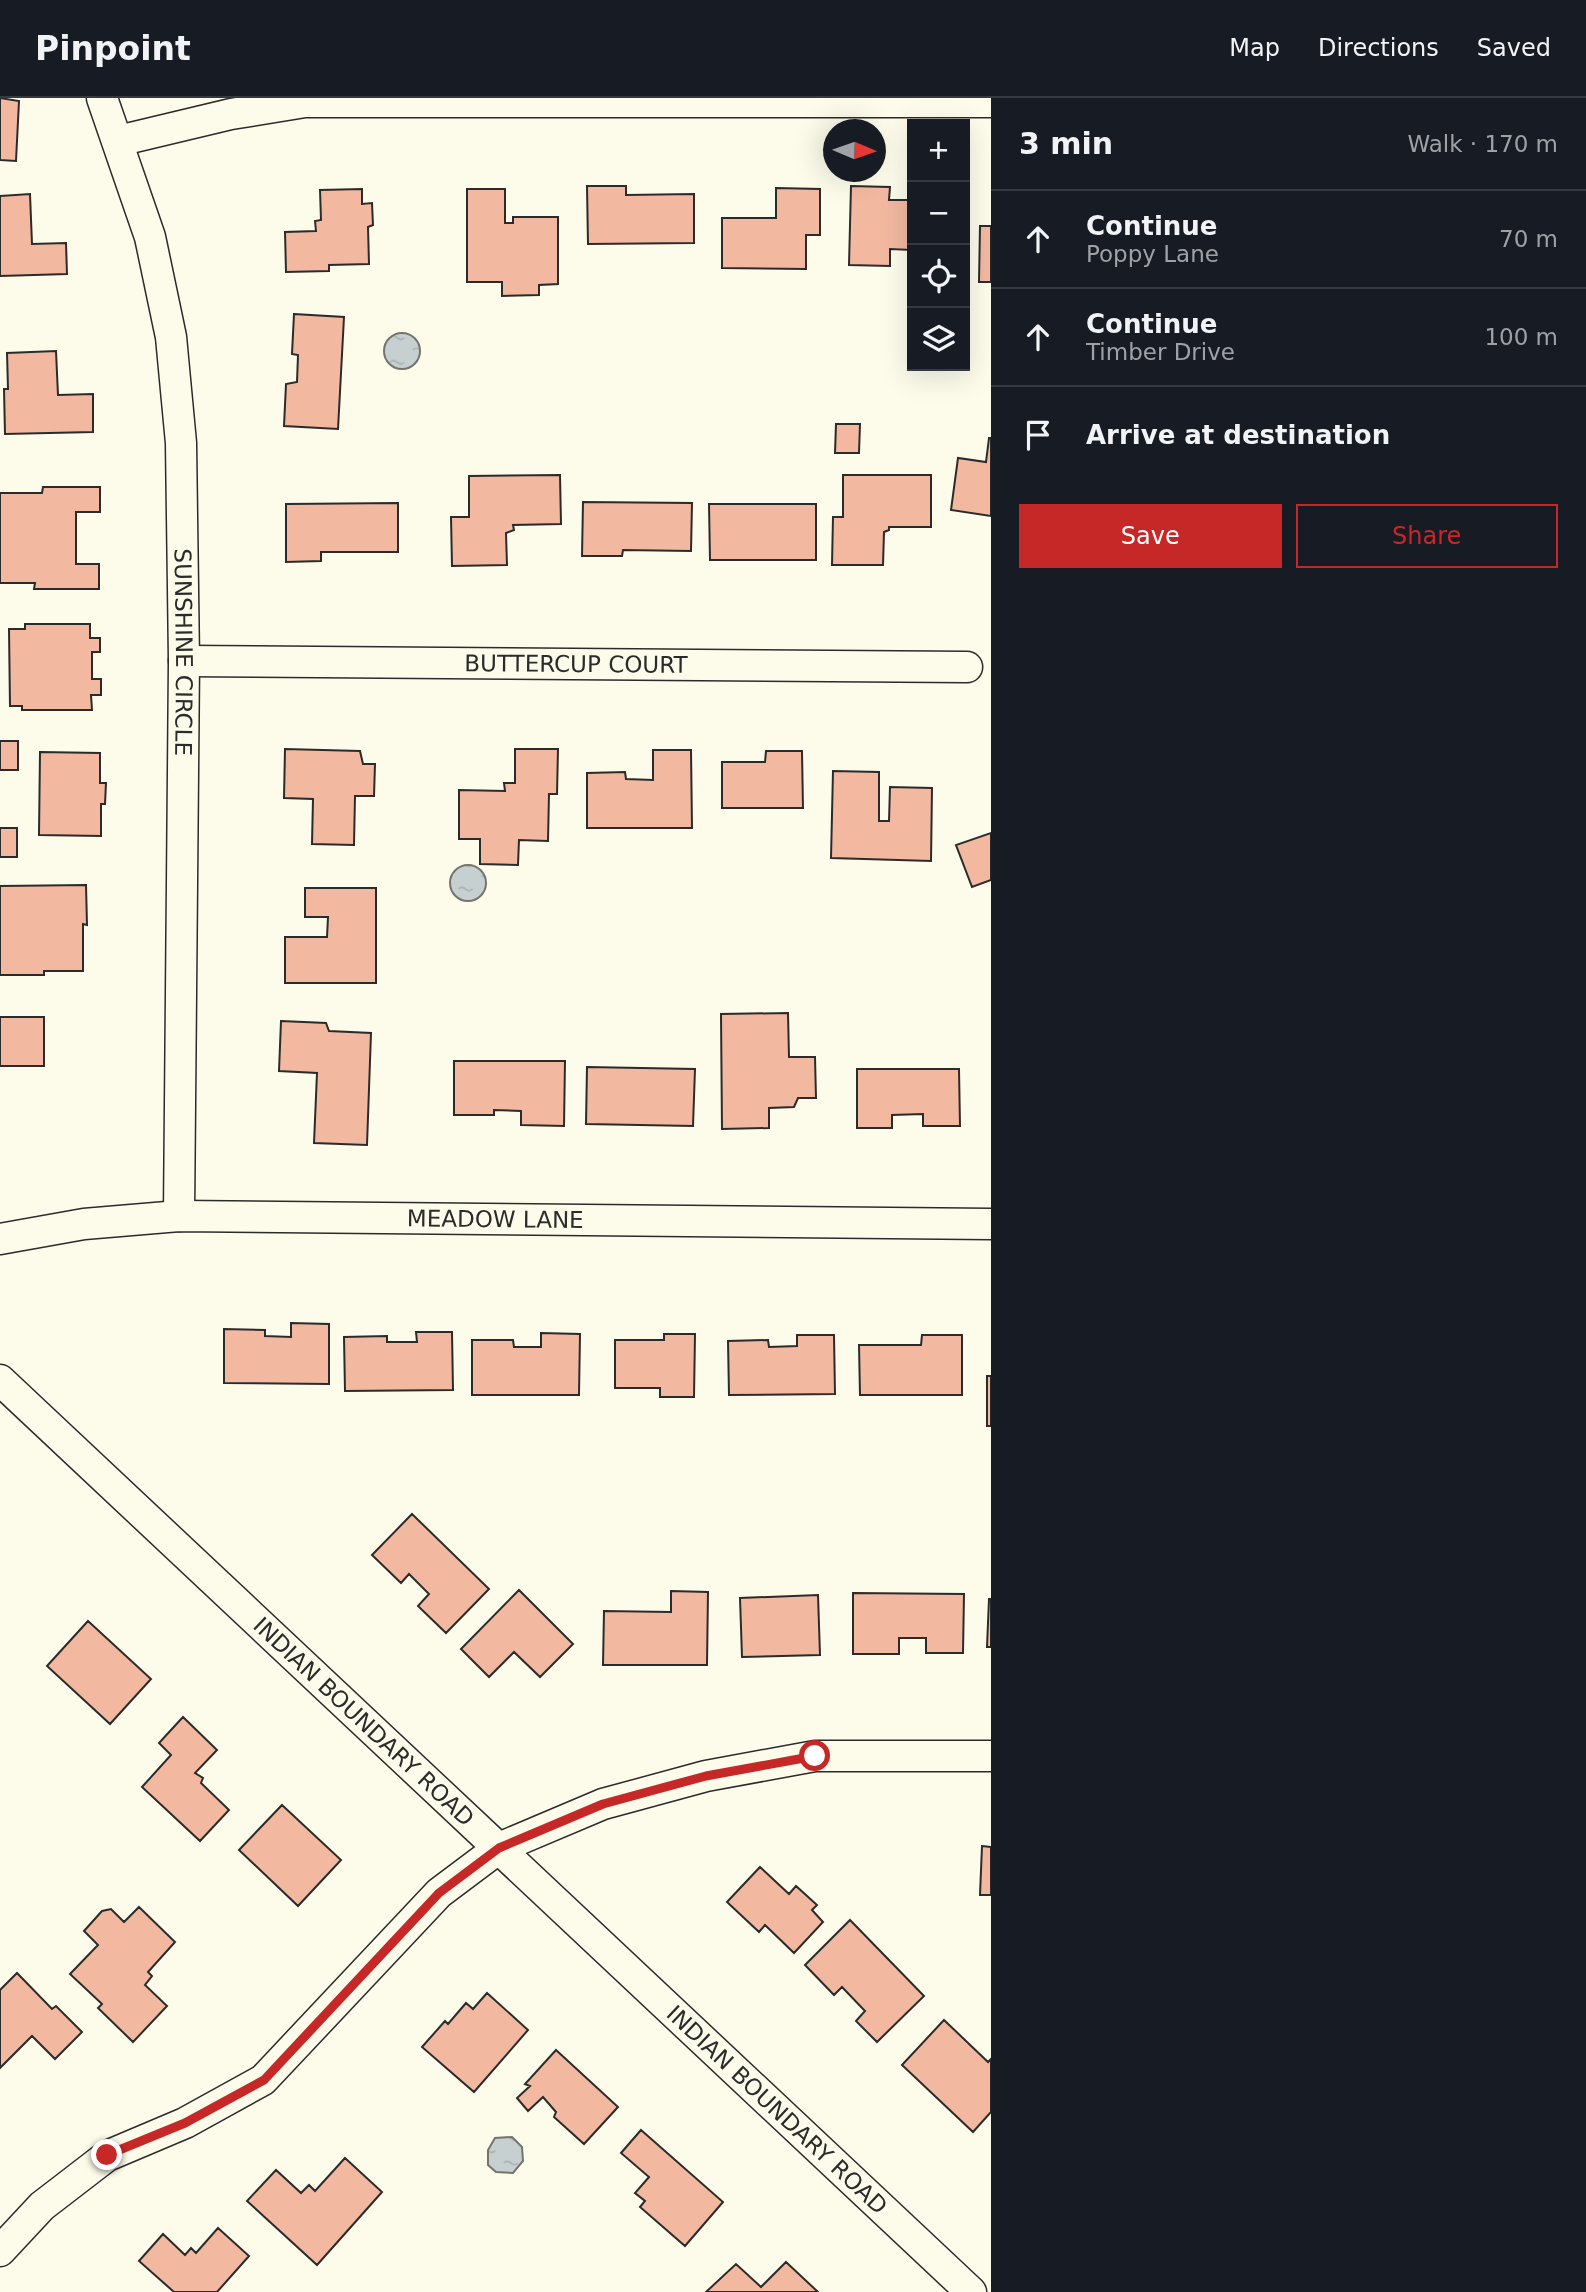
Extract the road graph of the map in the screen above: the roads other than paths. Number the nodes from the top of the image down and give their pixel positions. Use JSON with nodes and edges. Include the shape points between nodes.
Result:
{"nodes":[{"id":1,"x":102,"y":98,"type":"edge"},
{"id":2,"x":991,"y":102,"type":"edge"},
{"id":3,"x":118,"y":141,"type":"junction"},
{"id":4,"x":184,"y":661,"type":"junction"},
{"id":5,"x":967,"y":667,"type":"dead end"},
{"id":6,"x":179,"y":1216,"type":"junction"},
{"id":7,"x":991,"y":1224,"type":"edge"},
{"id":8,"x":0,"y":1240,"type":"edge"},
{"id":9,"x":0,"y":1380,"type":"edge"},
{"id":10,"x":991,"y":1756,"type":"edge"},
{"id":11,"x":499,"y":1848,"type":"junction"},
{"id":12,"x":0,"y":2251,"type":"edge"},
{"id":13,"x":971,"y":2292,"type":"edge"}],
"edges":[{"from":1,"to":3,"type":"street","name":"SUNSHINE CIRCLE"},
{"from":2,"to":3,"type":"street","via":[[305,102]]},
{"from":3,"to":4,"type":"street","name":"SUNSHINE CIRCLE","via":[[150,237],[171,337],[181,443]]},
{"from":4,"to":5,"type":"street","name":"BUTTERCUP COURT"},
{"from":4,"to":6,"type":"street","name":"SUNSHINE CIRCLE"},
{"from":6,"to":7,"type":"street","name":"MEADOW LANE"},
{"from":6,"to":8,"type":"street","name":"MEADOW LANE","via":[[84,1224]]},
{"from":9,"to":11,"type":"street","name":"INDIAN BOUNDARY ROAD"},
{"from":10,"to":11,"type":"street","via":[[802,1758],[706,1776],[603,1804]]},
{"from":11,"to":12,"type":"street","via":[[439,1893],[264,2080],[185,2123],[107,2155],[42,2206]]},
{"from":11,"to":13,"type":"street","name":"INDIAN BOUNDARY ROAD"}]}
